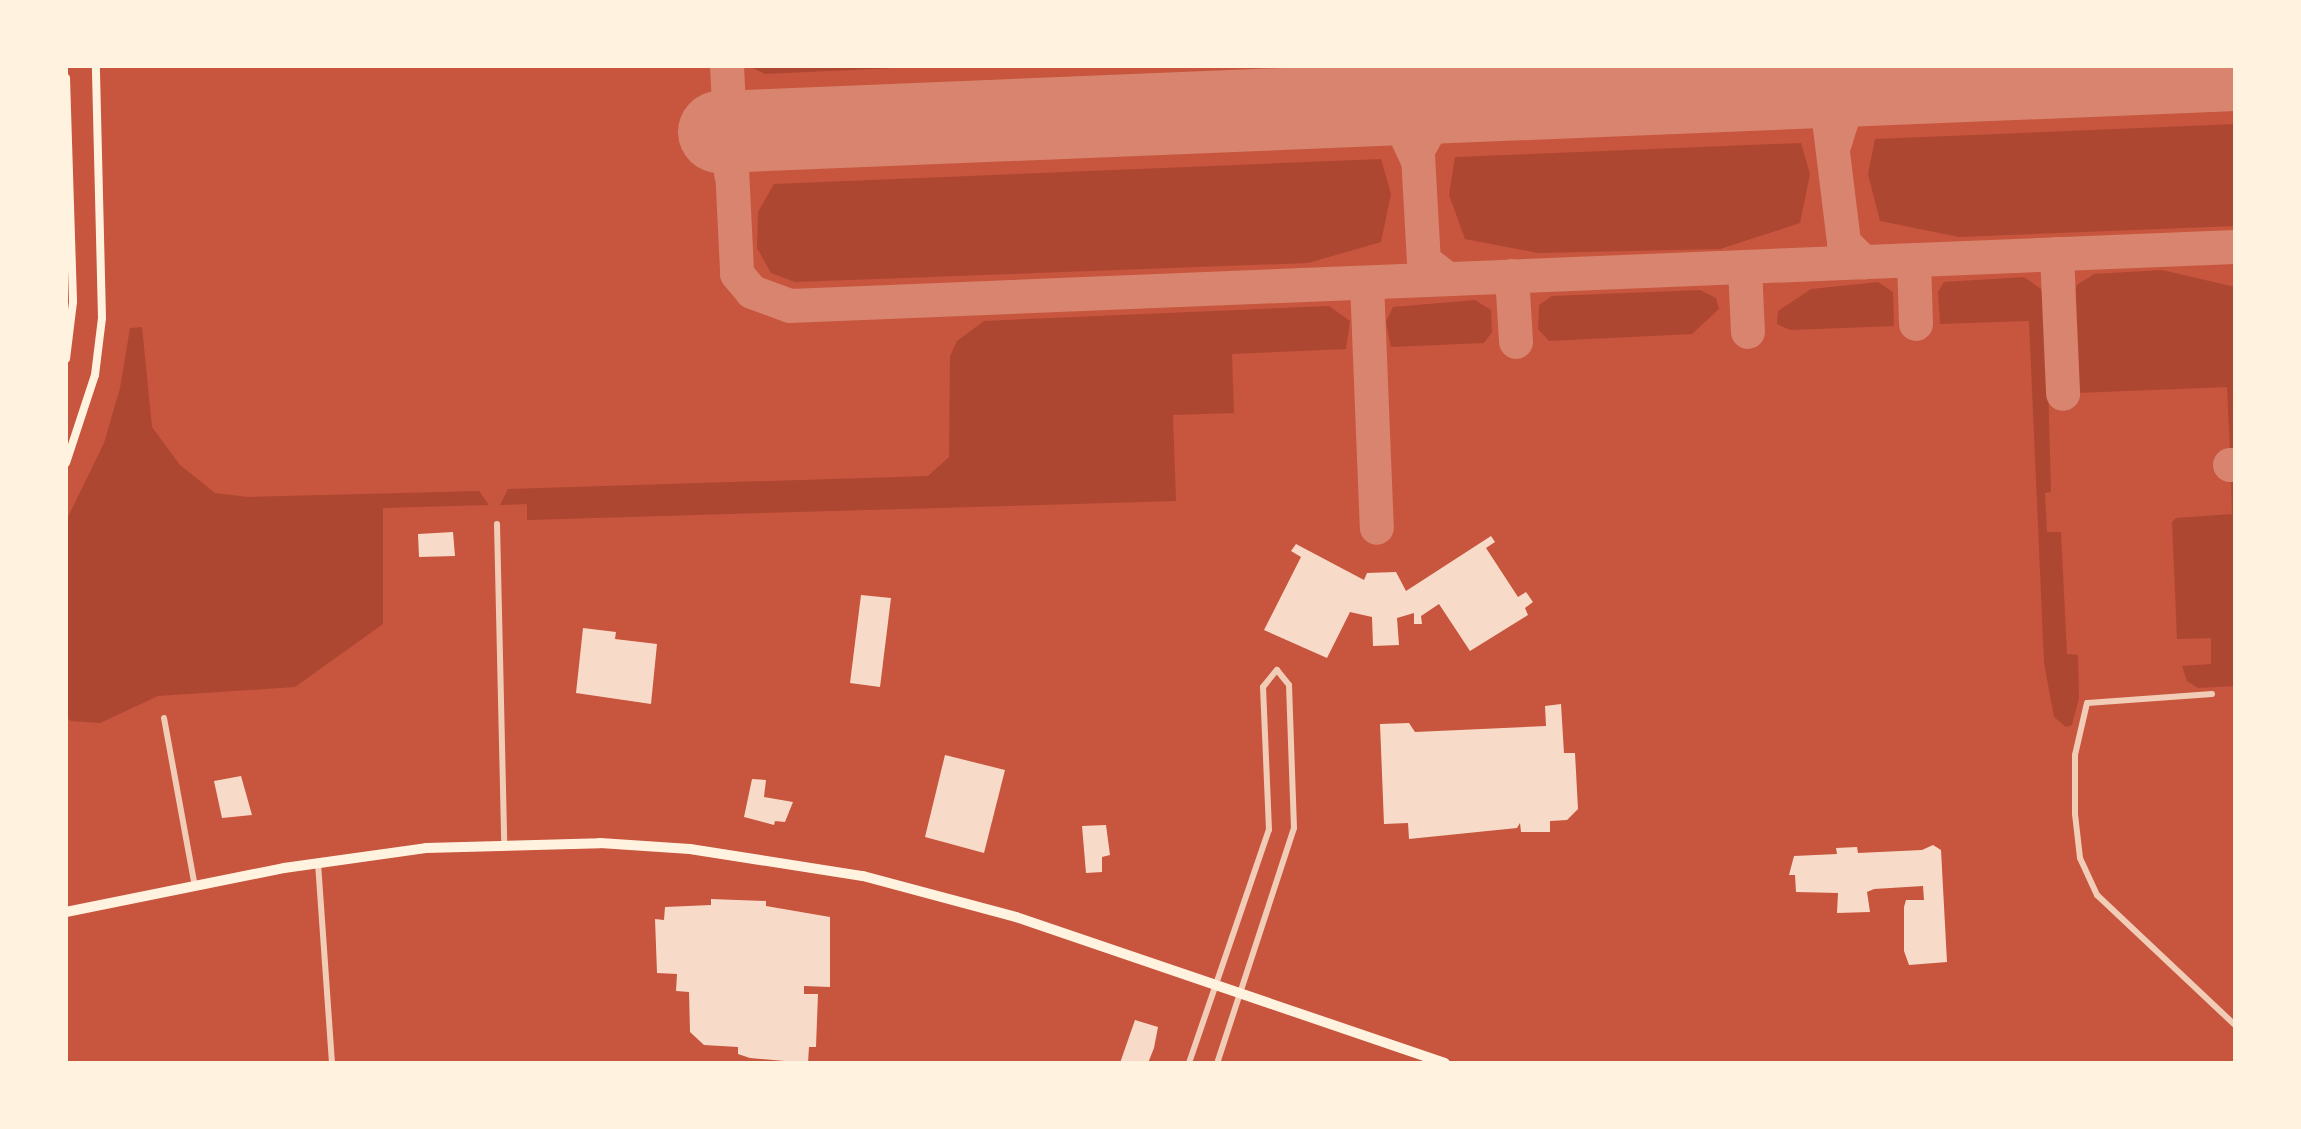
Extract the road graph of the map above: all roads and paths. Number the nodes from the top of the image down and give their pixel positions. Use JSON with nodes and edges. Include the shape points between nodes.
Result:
{"nodes":[{"id":1,"x":96,"y":66,"type":"edge"},
{"id":2,"x":66,"y":78,"type":"edge"},
{"id":3,"x":66,"y":359,"type":"edge"},
{"id":4,"x":66,"y":463,"type":"edge"},
{"id":5,"x":497,"y":524,"type":"dead end"},
{"id":6,"x":2212,"y":694,"type":"dead end"},
{"id":7,"x":164,"y":718,"type":"dead end"},
{"id":8,"x":504,"y":843,"type":"junction"},
{"id":9,"x":317,"y":863,"type":"junction"},
{"id":10,"x":195,"y":887,"type":"junction"},
{"id":11,"x":66,"y":912,"type":"edge"},
{"id":12,"x":1215,"y":985,"type":"junction"},
{"id":13,"x":1242,"y":994,"type":"junction"},
{"id":14,"x":2235,"y":1025,"type":"edge"},
{"id":15,"x":332,"y":1063,"type":"edge"},
{"id":16,"x":1189,"y":1063,"type":"edge"},
{"id":17,"x":1217,"y":1063,"type":"edge"},
{"id":18,"x":1445,"y":1063,"type":"edge"}],
"edges":[{"from":1,"to":4,"type":"main road","via":[[102,318],[95,375]]},
{"from":2,"to":3,"type":"main road","via":[[73,302]]},
{"from":5,"to":8,"type":"street"},
{"from":6,"to":14,"type":"street","via":[[2087,703],[2075,755],[2075,814],[2080,858],[2097,895]]},
{"from":7,"to":10,"type":"street"},
{"from":8,"to":9,"type":"highway"},
{"from":8,"to":12,"type":"highway","via":[[690,849],[863,876],[1031,921]]},
{"from":9,"to":10,"type":"highway"},
{"from":9,"to":15,"type":"street"},
{"from":10,"to":11,"type":"highway"},
{"from":12,"to":13,"type":"highway"},
{"from":12,"to":13,"type":"street","via":[[1269,830],[1263,687],[1277,670],[1289,685],[1294,828]]},
{"from":12,"to":16,"type":"street"},
{"from":13,"to":17,"type":"street"},
{"from":13,"to":18,"type":"highway"}]}
